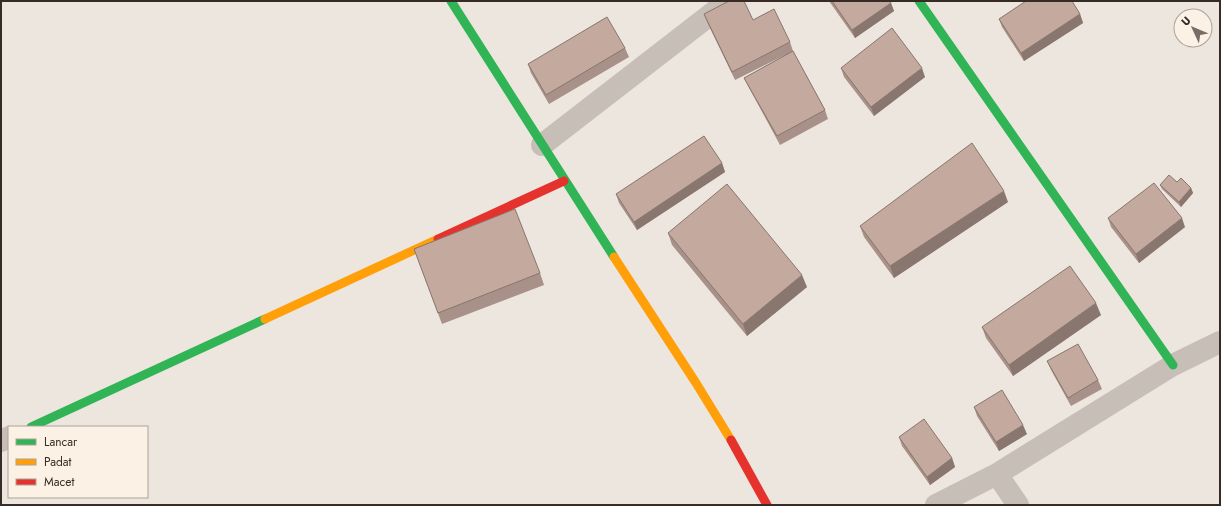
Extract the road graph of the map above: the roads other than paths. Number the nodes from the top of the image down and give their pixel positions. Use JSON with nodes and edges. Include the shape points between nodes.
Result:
{"nodes":[{"id":1,"x":451,"y":1,"type":"edge"},
{"id":2,"x":728,"y":1,"type":"edge"},
{"id":3,"x":919,"y":1,"type":"edge"},
{"id":4,"x":542,"y":145,"type":"junction"},
{"id":5,"x":564,"y":181,"type":"junction"},
{"id":6,"x":1220,"y":342,"type":"edge"},
{"id":7,"x":1174,"y":365,"type":"junction"},
{"id":8,"x":33,"y":426,"type":"edge"},
{"id":9,"x":997,"y":474,"type":"junction"},
{"id":10,"x":767,"y":505,"type":"edge"},
{"id":11,"x":936,"y":505,"type":"edge"},
{"id":12,"x":1018,"y":505,"type":"edge"}],
"edges":[{"from":1,"to":4,"type":"street"},
{"from":2,"to":4,"type":"street"},
{"from":3,"to":7,"type":"street"},
{"from":4,"to":5,"type":"street"},
{"from":5,"to":8,"type":"street"},
{"from":5,"to":10,"type":"street","via":[[702,393],[755,480]]},
{"from":6,"to":7,"type":"street"},
{"from":7,"to":9,"type":"street"},
{"from":9,"to":11,"type":"street"},
{"from":9,"to":12,"type":"street"}]}
